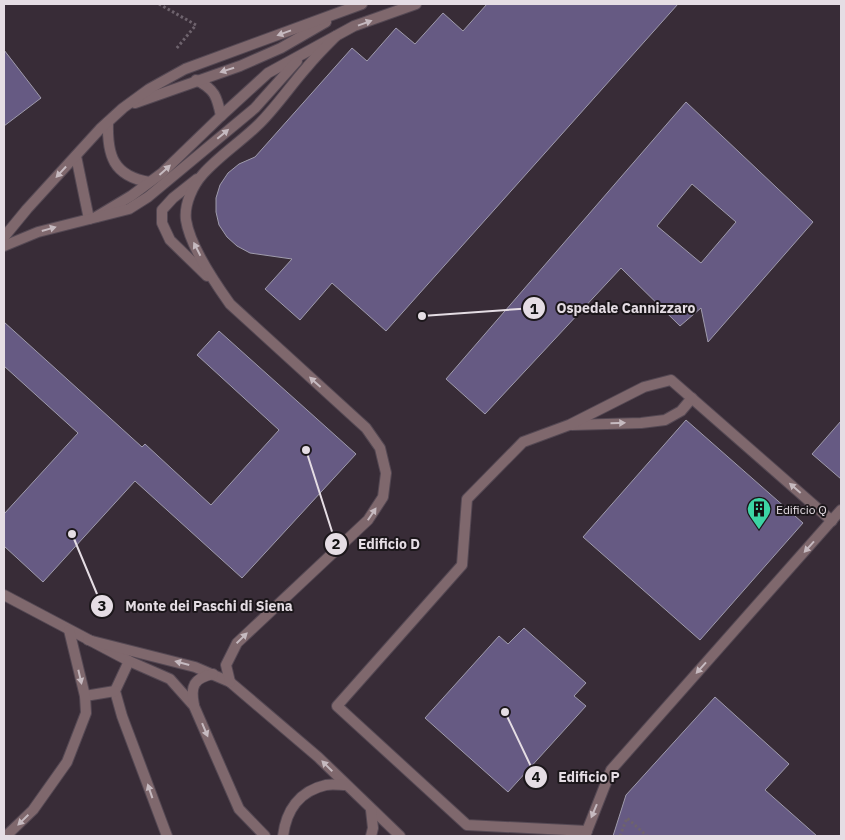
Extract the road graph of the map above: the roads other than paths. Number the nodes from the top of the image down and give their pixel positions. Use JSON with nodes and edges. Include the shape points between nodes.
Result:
{"nodes":[{"id":1,"x":362,"y":4,"type":"edge"},
{"id":2,"x":416,"y":4,"type":"edge"},
{"id":3,"x":348,"y":9,"type":"junction"},
{"id":4,"x":336,"y":36,"type":"junction"},
{"id":5,"x":303,"y":55,"type":"junction"},
{"id":6,"x":196,"y":80,"type":"junction"},
{"id":7,"x":123,"y":108,"type":"junction"},
{"id":8,"x":221,"y":116,"type":"junction"},
{"id":9,"x":108,"y":122,"type":"junction"},
{"id":10,"x":76,"y":156,"type":"junction"},
{"id":11,"x":202,"y":175,"type":"junction"},
{"id":12,"x":150,"y":182,"type":"junction"},
{"id":13,"x":93,"y":218,"type":"junction"},
{"id":14,"x":4,"y":237,"type":"edge"},
{"id":15,"x":4,"y":246,"type":"edge"},
{"id":16,"x":215,"y":284,"type":"junction"},
{"id":17,"x":692,"y":398,"type":"junction"},
{"id":18,"x":569,"y":425,"type":"junction"},
{"id":19,"x":841,"y":510,"type":"edge"},
{"id":20,"x":832,"y":521,"type":"junction"},
{"id":21,"x":4,"y":595,"type":"edge"},
{"id":22,"x":69,"y":630,"type":"junction"},
{"id":23,"x":88,"y":640,"type":"junction"},
{"id":24,"x":129,"y":661,"type":"junction"},
{"id":25,"x":213,"y":674,"type":"junction"},
{"id":26,"x":230,"y":682,"type":"junction"},
{"id":27,"x":115,"y":691,"type":"junction"},
{"id":28,"x":85,"y":696,"type":"junction"},
{"id":29,"x":194,"y":706,"type":"junction"},
{"id":30,"x":346,"y":785,"type":"junction"},
{"id":31,"x":371,"y":810,"type":"junction"},
{"id":32,"x":586,"y":834,"type":"edge"},
{"id":33,"x":6,"y":836,"type":"edge"},
{"id":34,"x":167,"y":836,"type":"edge"},
{"id":35,"x":265,"y":836,"type":"edge"},
{"id":36,"x":284,"y":836,"type":"edge"},
{"id":37,"x":371,"y":836,"type":"edge"},
{"id":38,"x":400,"y":836,"type":"edge"}],
"edges":[{"from":1,"to":3,"type":"lane"},
{"from":4,"to":2,"type":"lane","one_way":true,"via":[[354,26]]},
{"from":3,"to":6,"type":"lane","one_way":true,"via":[[281,48]]},
{"from":3,"to":7,"type":"lane","one_way":true,"via":[[185,69]]},
{"from":4,"to":5,"type":"lane"},
{"from":4,"to":11,"type":"lane","via":[[261,122]]},
{"from":5,"to":8,"type":"lane","via":[[268,73]]},
{"from":13,"to":5,"type":"lane","one_way":true,"via":[[128,209],[148,197],[255,108]]},
{"from":6,"to":7,"type":"lane"},
{"from":6,"to":8,"type":"lane","via":[[208,86],[215,95]]},
{"from":7,"to":9,"type":"lane"},
{"from":12,"to":8,"type":"lane","one_way":true},
{"from":9,"to":10,"type":"lane"},
{"from":9,"to":12,"type":"lane","via":[[109,150],[115,164],[126,176]]},
{"from":10,"to":13,"type":"lane"},
{"from":10,"to":14,"type":"lane","one_way":true},
{"from":16,"to":11,"type":"lane","one_way":true,"via":[[193,242],[186,219],[193,188]]},
{"from":11,"to":16,"type":"lane","via":[[162,210],[162,223],[170,240]]},
{"from":12,"to":13,"type":"lane"},
{"from":15,"to":13,"type":"lane","one_way":true,"via":[[38,232]]},
{"from":26,"to":16,"type":"lane","one_way":true,"via":[[226,665],[237,643],[368,520],[384,497],[386,473],[380,448],[366,428],[230,304]]},
{"from":18,"to":17,"type":"lane","one_way":true,"via":[[665,420],[681,411]]},
{"from":17,"to":18,"type":"lane","via":[[671,380],[644,387]]},
{"from":20,"to":17,"type":"lane","one_way":true},
{"from":18,"to":32,"type":"lane","via":[[523,442],[467,499],[462,564],[337,706],[467,825]]},
{"from":19,"to":20,"type":"lane"},
{"from":20,"to":32,"type":"lane","one_way":true,"via":[[611,770]]},
{"from":21,"to":22,"type":"lane"},
{"from":22,"to":23,"type":"lane"},
{"from":22,"to":28,"type":"lane","one_way":true},
{"from":23,"to":24,"type":"lane"},
{"from":25,"to":23,"type":"lane","one_way":true},
{"from":24,"to":27,"type":"lane"},
{"from":24,"to":29,"type":"lane","via":[[170,679]]},
{"from":25,"to":26,"type":"lane"},
{"from":25,"to":29,"type":"lane","via":[[201,676],[193,685]]},
{"from":30,"to":26,"type":"lane","one_way":true},
{"from":27,"to":28,"type":"lane"},
{"from":34,"to":27,"type":"lane","one_way":true},
{"from":28,"to":33,"type":"lane","one_way":true,"via":[[86,713],[67,762],[33,810]]},
{"from":29,"to":35,"type":"lane","one_way":true,"via":[[239,810]]},
{"from":30,"to":31,"type":"lane"},
{"from":30,"to":36,"type":"lane","via":[[326,785],[308,792],[294,804],[285,821]]},
{"from":31,"to":37,"type":"lane"},
{"from":31,"to":38,"type":"lane"}]}
